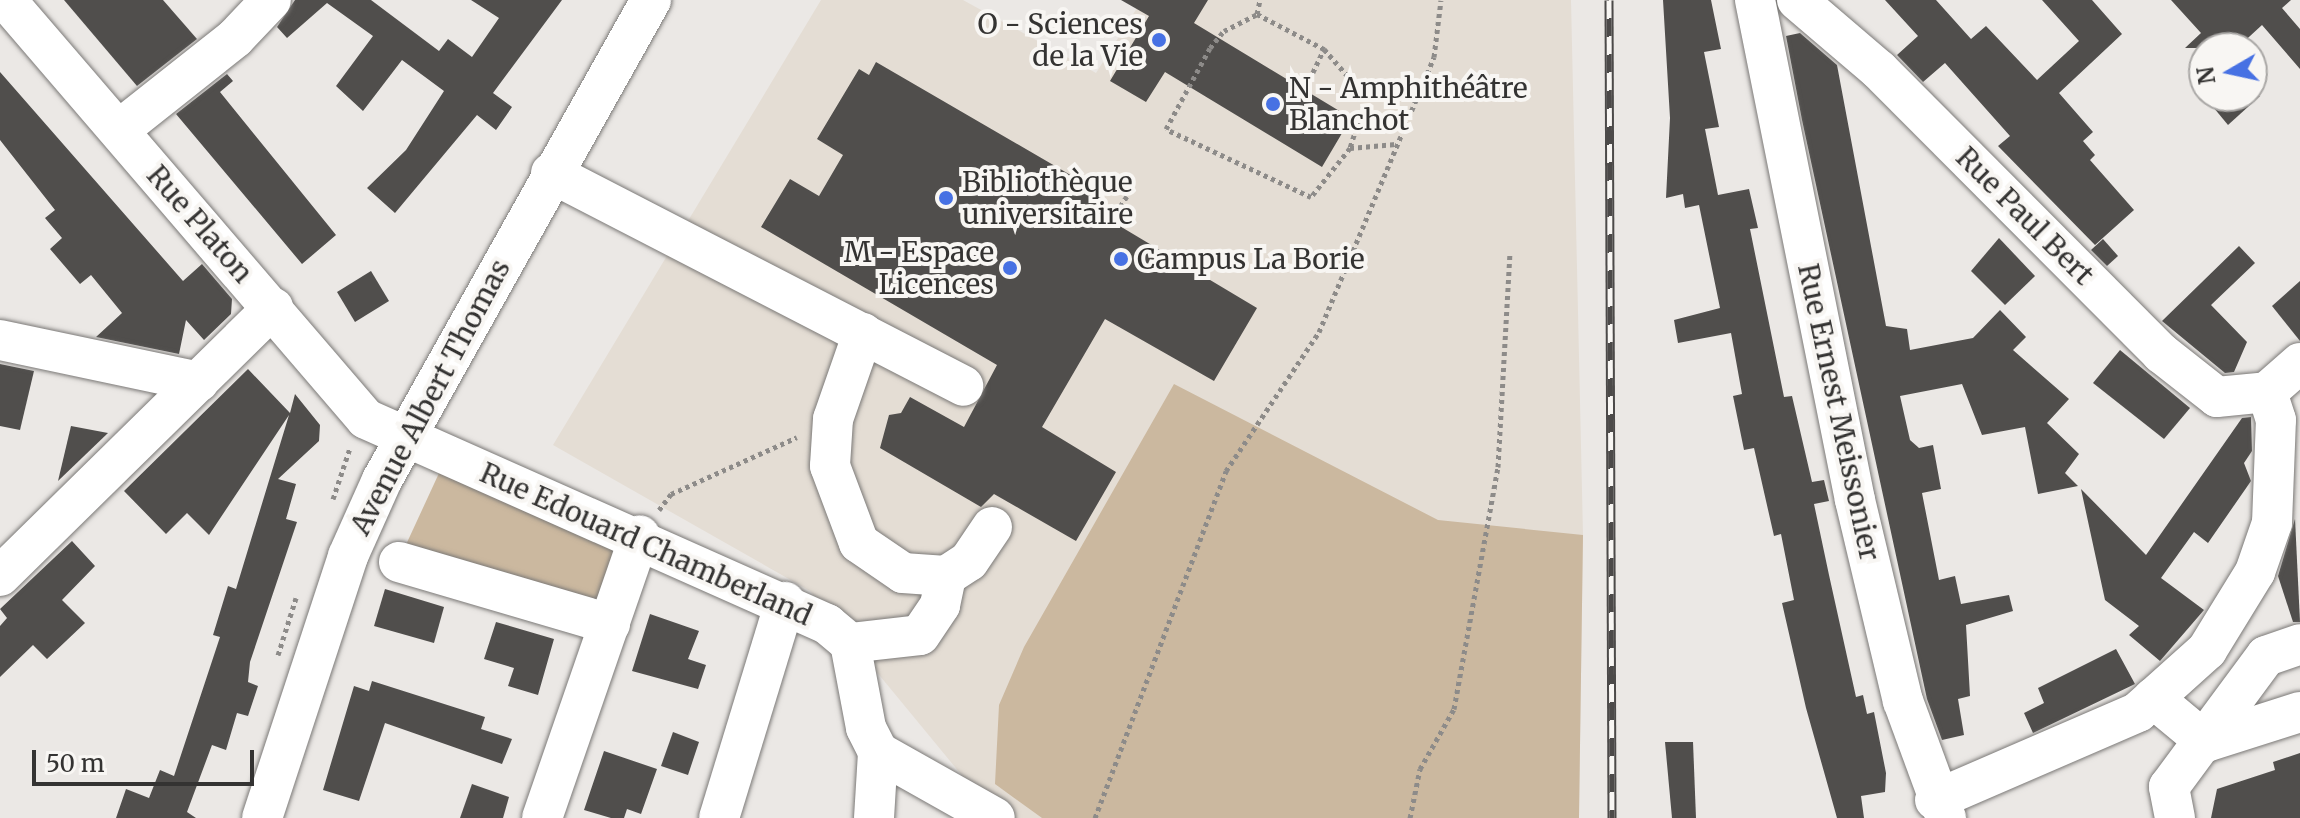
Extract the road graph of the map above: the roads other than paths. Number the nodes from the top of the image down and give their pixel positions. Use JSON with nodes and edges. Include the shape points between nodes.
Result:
{"nodes":[{"id":1,"x":6,"y":0,"type":"edge"},
{"id":2,"x":271,"y":0,"type":"edge"},
{"id":3,"x":651,"y":0,"type":"edge"},
{"id":4,"x":1755,"y":0,"type":"edge"},
{"id":5,"x":1797,"y":0,"type":"edge"},
{"id":6,"x":119,"y":130,"type":"junction"},
{"id":7,"x":551,"y":173,"type":"junction"},
{"id":8,"x":273,"y":308,"type":"junction"},
{"id":9,"x":863,"y":333,"type":"junction"},
{"id":10,"x":0,"y":340,"type":"edge"},
{"id":11,"x":2300,"y":363,"type":"edge"},
{"id":12,"x":199,"y":382,"type":"junction"},
{"id":13,"x":963,"y":386,"type":"dead end"},
{"id":14,"x":2267,"y":392,"type":"junction"},
{"id":15,"x":403,"y":436,"type":"junction"},
{"id":16,"x":382,"y":480,"type":"junction"},
{"id":17,"x":992,"y":527,"type":"dead end"},
{"id":18,"x":640,"y":535,"type":"junction"},
{"id":19,"x":399,"y":562,"type":"dead end"},
{"id":20,"x":0,"y":576,"type":"edge"},
{"id":21,"x":946,"y":576,"type":"junction"},
{"id":22,"x":785,"y":602,"type":"junction"},
{"id":23,"x":610,"y":624,"type":"junction"},
{"id":24,"x":850,"y":643,"type":"junction"},
{"id":25,"x":2300,"y":644,"type":"edge"},
{"id":26,"x":2153,"y":698,"type":"junction"},
{"id":27,"x":2300,"y":712,"type":"edge"},
{"id":28,"x":872,"y":740,"type":"junction"},
{"id":29,"x":2206,"y":742,"type":"junction"},
{"id":30,"x":1940,"y":809,"type":"edge"},
{"id":31,"x":240,"y":818,"type":"edge"},
{"id":32,"x":262,"y":818,"type":"edge"},
{"id":33,"x":283,"y":818,"type":"edge"},
{"id":34,"x":542,"y":818,"type":"edge"},
{"id":35,"x":719,"y":818,"type":"edge"},
{"id":36,"x":874,"y":818,"type":"edge"},
{"id":37,"x":995,"y":818,"type":"edge"},
{"id":38,"x":2175,"y":818,"type":"edge"}],
"edges":[{"from":1,"to":6,"type":"street","name":"Rue Platon"},
{"from":2,"to":6,"type":"street","via":[[235,38]]},
{"from":3,"to":7,"type":"street","name":"Avenue Albert Thomas"},
{"from":4,"to":30,"type":"street","name":"Rue Ernest Meissonier","via":[[1855,500]]},
{"from":5,"to":14,"type":"street","name":"Rue Paul Bert","via":[[1879,70],[2161,353],[2217,397]]},
{"from":6,"to":8,"type":"street","name":"Rue Platon"},
{"from":7,"to":9,"type":"street"},
{"from":7,"to":15,"type":"street","name":"Avenue Albert Thomas"},
{"from":8,"to":12,"type":"street"},
{"from":8,"to":15,"type":"street","name":"Rue Platon","via":[[366,419]]},
{"from":9,"to":13,"type":"street"},
{"from":9,"to":21,"type":"street","via":[[833,419],[830,466],[840,501],[859,543],[903,573]]},
{"from":10,"to":12,"type":"street"},
{"from":11,"to":14,"type":"street"},
{"from":12,"to":20,"type":"street"},
{"from":14,"to":26,"type":"street","via":[[2276,420],[2272,523],[2255,572],[2207,650]]},
{"from":15,"to":16,"type":"street","name":"Avenue Albert Thomas"},
{"from":15,"to":18,"type":"street","name":"Rue Edouard Chamberland"},
{"from":16,"to":31,"type":"street","via":[[353,482]]},
{"from":16,"to":32,"type":"street","name":"Avenue Albert Thomas","via":[[348,556]]},
{"from":16,"to":33,"type":"street","via":[[381,533]]},
{"from":17,"to":21,"type":"street","via":[[969,561]]},
{"from":18,"to":22,"type":"street","name":"Rue Edouard Chamberland"},
{"from":18,"to":23,"type":"street"},
{"from":19,"to":23,"type":"street"},
{"from":21,"to":24,"type":"street","via":[[940,605],[920,635]]},
{"from":22,"to":24,"type":"street","name":"Rue Edouard Chamberland"},
{"from":22,"to":35,"type":"street"},
{"from":23,"to":34,"type":"street"},
{"from":24,"to":28,"type":"street"},
{"from":25,"to":29,"type":"street","via":[[2266,656]]},
{"from":26,"to":29,"type":"street"},
{"from":26,"to":30,"type":"street","via":[[2138,712]]},
{"from":27,"to":29,"type":"street"},
{"from":28,"to":36,"type":"street"},
{"from":28,"to":37,"type":"street"},
{"from":29,"to":38,"type":"street","via":[[2169,787]]}]}
